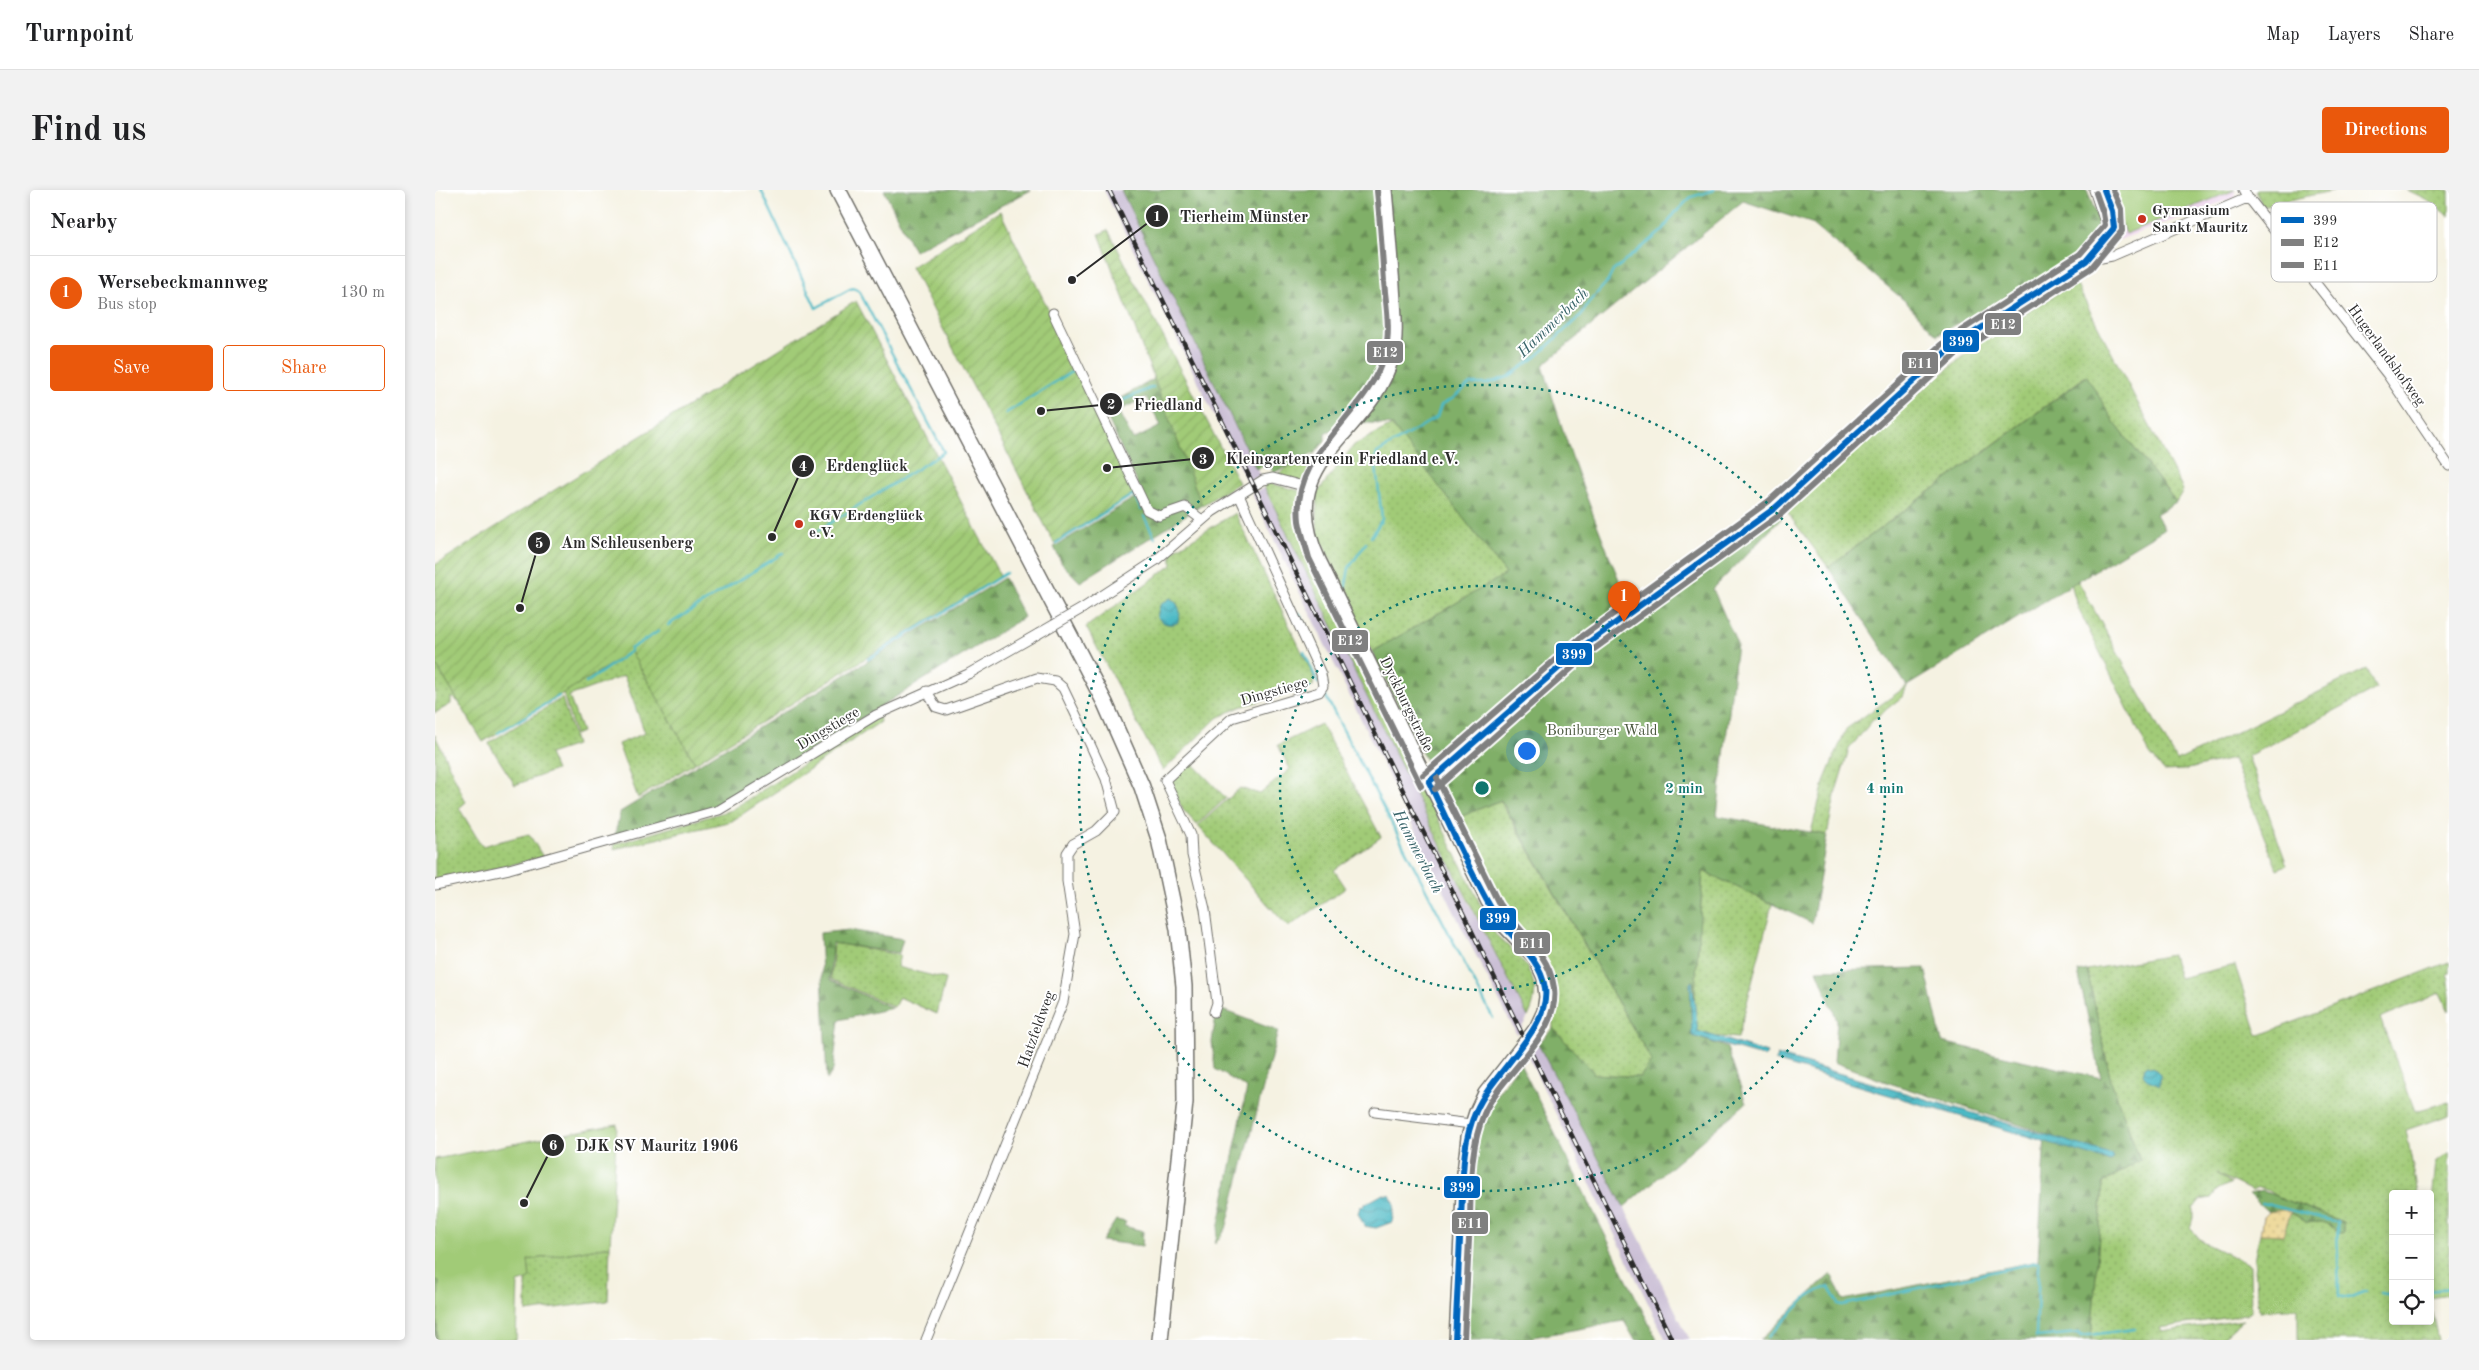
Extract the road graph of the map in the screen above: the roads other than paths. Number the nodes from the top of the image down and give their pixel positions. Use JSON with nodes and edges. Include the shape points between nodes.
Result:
{"nodes":[{"id":1,"x":838,"y":190,"type":"edge"},
{"id":2,"x":1386,"y":190,"type":"edge"},
{"id":3,"x":2094,"y":190,"type":"edge"},
{"id":4,"x":2104,"y":190,"type":"edge"},
{"id":5,"x":2245,"y":194,"type":"edge"},
{"id":6,"x":2271,"y":225,"type":"edge"},
{"id":7,"x":2109,"y":234,"type":"junction"},
{"id":8,"x":2086,"y":261,"type":"junction"},
{"id":9,"x":2315,"y":282,"type":"edge"},
{"id":10,"x":1053,"y":312,"type":"dead end"},
{"id":11,"x":2449,"y":466,"type":"edge"},
{"id":12,"x":1311,"y":488,"type":"junction"},
{"id":13,"x":1239,"y":495,"type":"junction"},
{"id":14,"x":1202,"y":520,"type":"junction"},
{"id":15,"x":927,"y":691,"type":"junction"},
{"id":16,"x":1429,"y":782,"type":"junction"},
{"id":17,"x":435,"y":885,"type":"edge"},
{"id":18,"x":1214,"y":1012,"type":"dead end"},
{"id":19,"x":1375,"y":1112,"type":"dead end"},
{"id":20,"x":1471,"y":1124,"type":"junction"},
{"id":21,"x":926,"y":1340,"type":"edge"},
{"id":22,"x":1160,"y":1340,"type":"edge"},
{"id":23,"x":1455,"y":1340,"type":"edge"}],
"edges":[{"from":1,"to":22,"type":"highway","via":[[1105,703],[1142,787],[1159,839],[1178,929],[1186,1038],[1185,1102]]},
{"from":2,"to":12,"type":"street","name":"Dyckburgstraße","via":[[1396,325],[1393,356],[1383,385],[1327,453]]},
{"from":3,"to":7,"type":"street"},
{"from":4,"to":7,"type":"street","via":[[2114,223]]},
{"from":5,"to":6,"type":"street","name":"Hugerlandshofweg"},
{"from":5,"to":8,"type":"street","via":[[2112,256]]},
{"from":7,"to":8,"type":"street"},
{"from":8,"to":16,"type":"street","via":[[1950,348],[1775,508],[1585,645]]},
{"from":9,"to":11,"type":"street","name":"Hugerlandshofweg","via":[[2387,374]]},
{"from":10,"to":14,"type":"street","via":[[1147,510],[1159,516],[1185,507]]},
{"from":12,"to":13,"type":"street","name":"Dingstiege","via":[[1268,479]]},
{"from":12,"to":16,"type":"street","name":"Dyckburgstraße","via":[[1308,514],[1314,547]]},
{"from":13,"to":14,"type":"street","name":"Dingstiege"},
{"from":13,"to":18,"type":"street","name":"Dingstiege","via":[[1321,674],[1323,686],[1319,692],[1232,718],[1165,780],[1191,835],[1192,854],[1205,909],[1217,1004]]},
{"from":14,"to":15,"type":"street","name":"Dingstiege","bridge":true,"via":[[1155,561],[1083,608],[985,666]]},
{"from":15,"to":17,"type":"street","name":"Dingstiege","via":[[876,715],[719,810],[509,869]]},
{"from":15,"to":21,"type":"street","name":"Hatzfeldweg","via":[[936,706],[946,710],[1037,678],[1055,681],[1063,688],[1098,761],[1115,812],[1096,831],[1073,844],[1067,853],[1067,881],[1075,934],[1063,1002]]},
{"from":16,"to":20,"type":"street","name":"Dyckburgstraße","via":[[1491,909],[1534,958],[1544,983],[1539,1022],[1490,1084]]},
{"from":19,"to":20,"type":"street"},
{"from":20,"to":23,"type":"street","name":"Dyckburgstraße","via":[[1464,1158]]}]}
